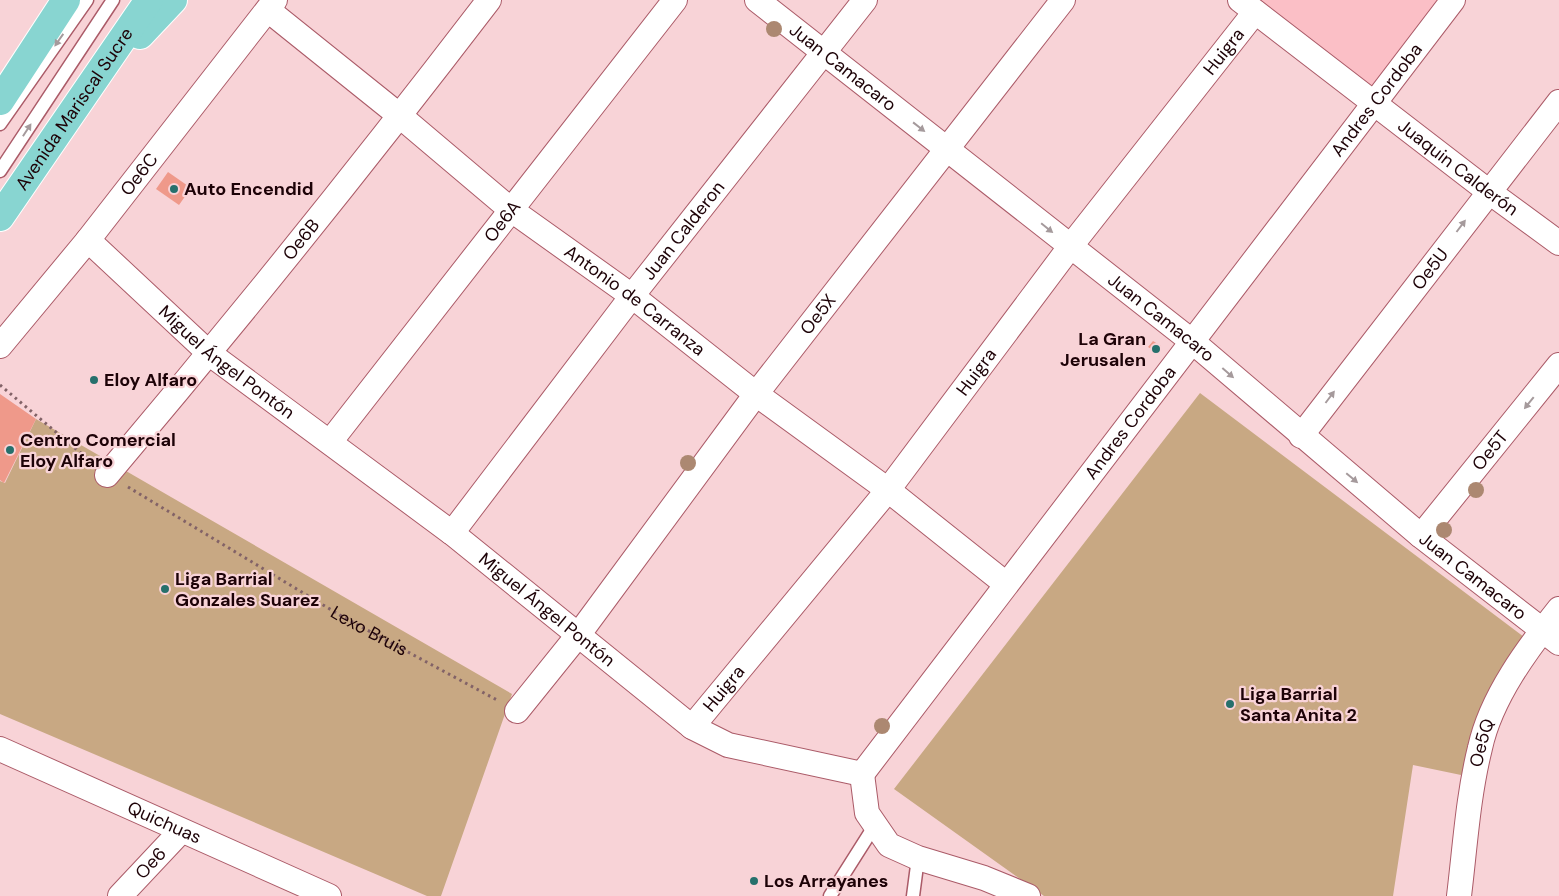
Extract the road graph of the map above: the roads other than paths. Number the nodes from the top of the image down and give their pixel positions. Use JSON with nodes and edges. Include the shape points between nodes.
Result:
{"nodes":[{"id":1,"x":66,"y":0,"type":"edge"},
{"id":2,"x":87,"y":0,"type":"edge"},
{"id":3,"x":113,"y":0,"type":"edge"},
{"id":4,"x":148,"y":0,"type":"edge"},
{"id":5,"x":174,"y":0,"type":"edge"},
{"id":6,"x":489,"y":0,"type":"edge"},
{"id":7,"x":675,"y":0,"type":"edge"},
{"id":8,"x":756,"y":0,"type":"edge"},
{"id":9,"x":865,"y":0,"type":"edge"},
{"id":10,"x":1064,"y":0,"type":"edge"},
{"id":11,"x":1453,"y":0,"type":"edge"},
{"id":12,"x":272,"y":5,"type":"edge"},
{"id":13,"x":1247,"y":6,"type":"edge"},
{"id":14,"x":823,"y":52,"type":"junction"},
{"id":15,"x":109,"y":58,"type":"junction"},
{"id":16,"x":0,"y":100,"type":"edge"},
{"id":17,"x":1559,"y":102,"type":"edge"},
{"id":18,"x":1374,"y":103,"type":"junction"},
{"id":19,"x":400,"y":116,"type":"junction"},
{"id":20,"x":0,"y":124,"type":"edge"},
{"id":21,"x":949,"y":150,"type":"junction"},
{"id":22,"x":0,"y":171,"type":"edge"},
{"id":23,"x":1488,"y":191,"type":"junction"},
{"id":24,"x":510,"y":209,"type":"junction"},
{"id":25,"x":0,"y":217,"type":"edge"},
{"id":26,"x":88,"y":240,"type":"junction"},
{"id":27,"x":1559,"y":243,"type":"edge"},
{"id":28,"x":1070,"y":247,"type":"junction"},
{"id":29,"x":632,"y":296,"type":"junction"},
{"id":30,"x":1194,"y":343,"type":"junction"},
{"id":31,"x":0,"y":346,"type":"edge"},
{"id":32,"x":210,"y":354,"type":"junction"},
{"id":33,"x":1559,"y":365,"type":"edge"},
{"id":34,"x":756,"y":394,"type":"junction"},
{"id":35,"x":1301,"y":436,"type":"junction"},
{"id":36,"x":330,"y":442,"type":"junction"},
{"id":37,"x":107,"y":475,"type":"road end"},
{"id":38,"x":888,"y":490,"type":"junction"},
{"id":39,"x":452,"y":533,"type":"junction"},
{"id":40,"x":1422,"y":536,"type":"junction"},
{"id":41,"x":1006,"y":584,"type":"junction"},
{"id":42,"x":1559,"y":609,"type":"edge"},
{"id":43,"x":578,"y":634,"type":"junction"},
{"id":44,"x":1551,"y":636,"type":"edge"},
{"id":45,"x":517,"y":711,"type":"road end"},
{"id":46,"x":692,"y":727,"type":"junction"},
{"id":47,"x":0,"y":749,"type":"edge"},
{"id":48,"x":862,"y":774,"type":"junction"},
{"id":49,"x":875,"y":825,"type":"junction"},
{"id":50,"x":181,"y":831,"type":"junction"},
{"id":51,"x":918,"y":858,"type":"junction"},
{"id":52,"x":120,"y":896,"type":"edge"},
{"id":53,"x":329,"y":896,"type":"edge"},
{"id":54,"x":830,"y":896,"type":"edge"},
{"id":55,"x":913,"y":896,"type":"edge"},
{"id":56,"x":1028,"y":896,"type":"edge"},
{"id":57,"x":1459,"y":896,"type":"edge"}],
"edges":[{"from":1,"to":16,"type":"main road"},
{"from":2,"to":20,"type":"lane","one_way":true},
{"from":22,"to":3,"type":"lane","one_way":true},
{"from":4,"to":15,"type":"main road","name":"Avenida Mariscal Sucre"},
{"from":5,"to":15,"type":"main road","via":[[150,26]]},
{"from":6,"to":19,"type":"street","name":"Oe6B"},
{"from":7,"to":24,"type":"street","name":"Oe6A"},
{"from":8,"to":14,"type":"street","name":"Juan Camacaro"},
{"from":9,"to":14,"type":"street","name":"Juan Calderon"},
{"from":10,"to":21,"type":"street","name":"Oe5X"},
{"from":11,"to":18,"type":"street","name":"Andres Cordoba"},
{"from":12,"to":19,"type":"street","name":"Antonio de Carranza"},
{"from":12,"to":26,"type":"street","name":"Oe6C"},
{"from":13,"to":18,"type":"street","name":"Juaquin Calderón"},
{"from":13,"to":28,"type":"street","name":"Huigra"},
{"from":14,"to":21,"type":"street","name":"Juan Camacaro","one_way":true},
{"from":14,"to":29,"type":"street","name":"Juan Calderon"},
{"from":15,"to":25,"type":"main road","name":"Avenida Mariscal Sucre"},
{"from":17,"to":23,"type":"street","name":"Oe5U"},
{"from":18,"to":23,"type":"street","name":"Juaquin Calderón"},
{"from":18,"to":30,"type":"street","name":"Andres Cordoba"},
{"from":19,"to":24,"type":"street","name":"Antonio de Carranza"},
{"from":19,"to":32,"type":"street","name":"Oe6B"},
{"from":21,"to":28,"type":"street","name":"Juan Camacaro","one_way":true},
{"from":21,"to":34,"type":"street","name":"Oe5X"},
{"from":23,"to":27,"type":"street","name":"Juaquin Calderón"},
{"from":35,"to":23,"type":"street","name":"Oe5U","one_way":true},
{"from":24,"to":29,"type":"street","name":"Antonio de Carranza"},
{"from":24,"to":36,"type":"street","name":"Oe6A"},
{"from":26,"to":31,"type":"street","name":"Oe6C"},
{"from":26,"to":32,"type":"street","name":"Miguel Ángel Pontón"},
{"from":28,"to":30,"type":"street","name":"Juan Camacaro"},
{"from":28,"to":38,"type":"street","name":"Huigra"},
{"from":29,"to":34,"type":"street","name":"Antonio de Carranza"},
{"from":29,"to":39,"type":"street","name":"Juan Calderon"},
{"from":30,"to":35,"type":"street","name":"Juan Camacaro","one_way":true},
{"from":30,"to":41,"type":"street","name":"Andres Cordoba"},
{"from":32,"to":36,"type":"street","name":"Miguel Ángel Pontón"},
{"from":32,"to":37,"type":"street","name":"Oe6B"},
{"from":33,"to":40,"type":"street","name":"Oe5T","one_way":true},
{"from":34,"to":38,"type":"street","name":"Antonio de Carranza"},
{"from":34,"to":43,"type":"street","name":"Oe5X"},
{"from":35,"to":40,"type":"street","name":"Juan Camacaro","one_way":true},
{"from":36,"to":39,"type":"street","name":"Miguel Ángel Pontón"},
{"from":38,"to":41,"type":"street","name":"Antonio de Carranza"},
{"from":38,"to":46,"type":"street","name":"Huigra"},
{"from":39,"to":43,"type":"street","name":"Miguel Ángel Pontón"},
{"from":40,"to":44,"type":"street","name":"Juan Camacaro"},
{"from":41,"to":48,"type":"street","name":"Andres Cordoba"},
{"from":42,"to":44,"type":"street","name":"Oe5Q"},
{"from":43,"to":45,"type":"street"},
{"from":43,"to":46,"type":"street","name":"Miguel Ángel Pontón"},
{"from":44,"to":57,"type":"street","name":"Oe5Q","via":[[1532,642],[1506,685],[1480,746]]},
{"from":46,"to":48,"type":"street","name":"Miguel Ángel Pontón","via":[[728,745]]},
{"from":47,"to":50,"type":"street","name":"Quichuas"},
{"from":48,"to":49,"type":"street","via":[[867,813]]},
{"from":49,"to":51,"type":"street","via":[[889,844]]},
{"from":49,"to":54,"type":"lane"},
{"from":50,"to":52,"type":"street","name":"Oe6"},
{"from":50,"to":53,"type":"street","name":"Quichuas"},
{"from":51,"to":55,"type":"lane"},
{"from":51,"to":56,"type":"street","via":[[984,878]]}]}
